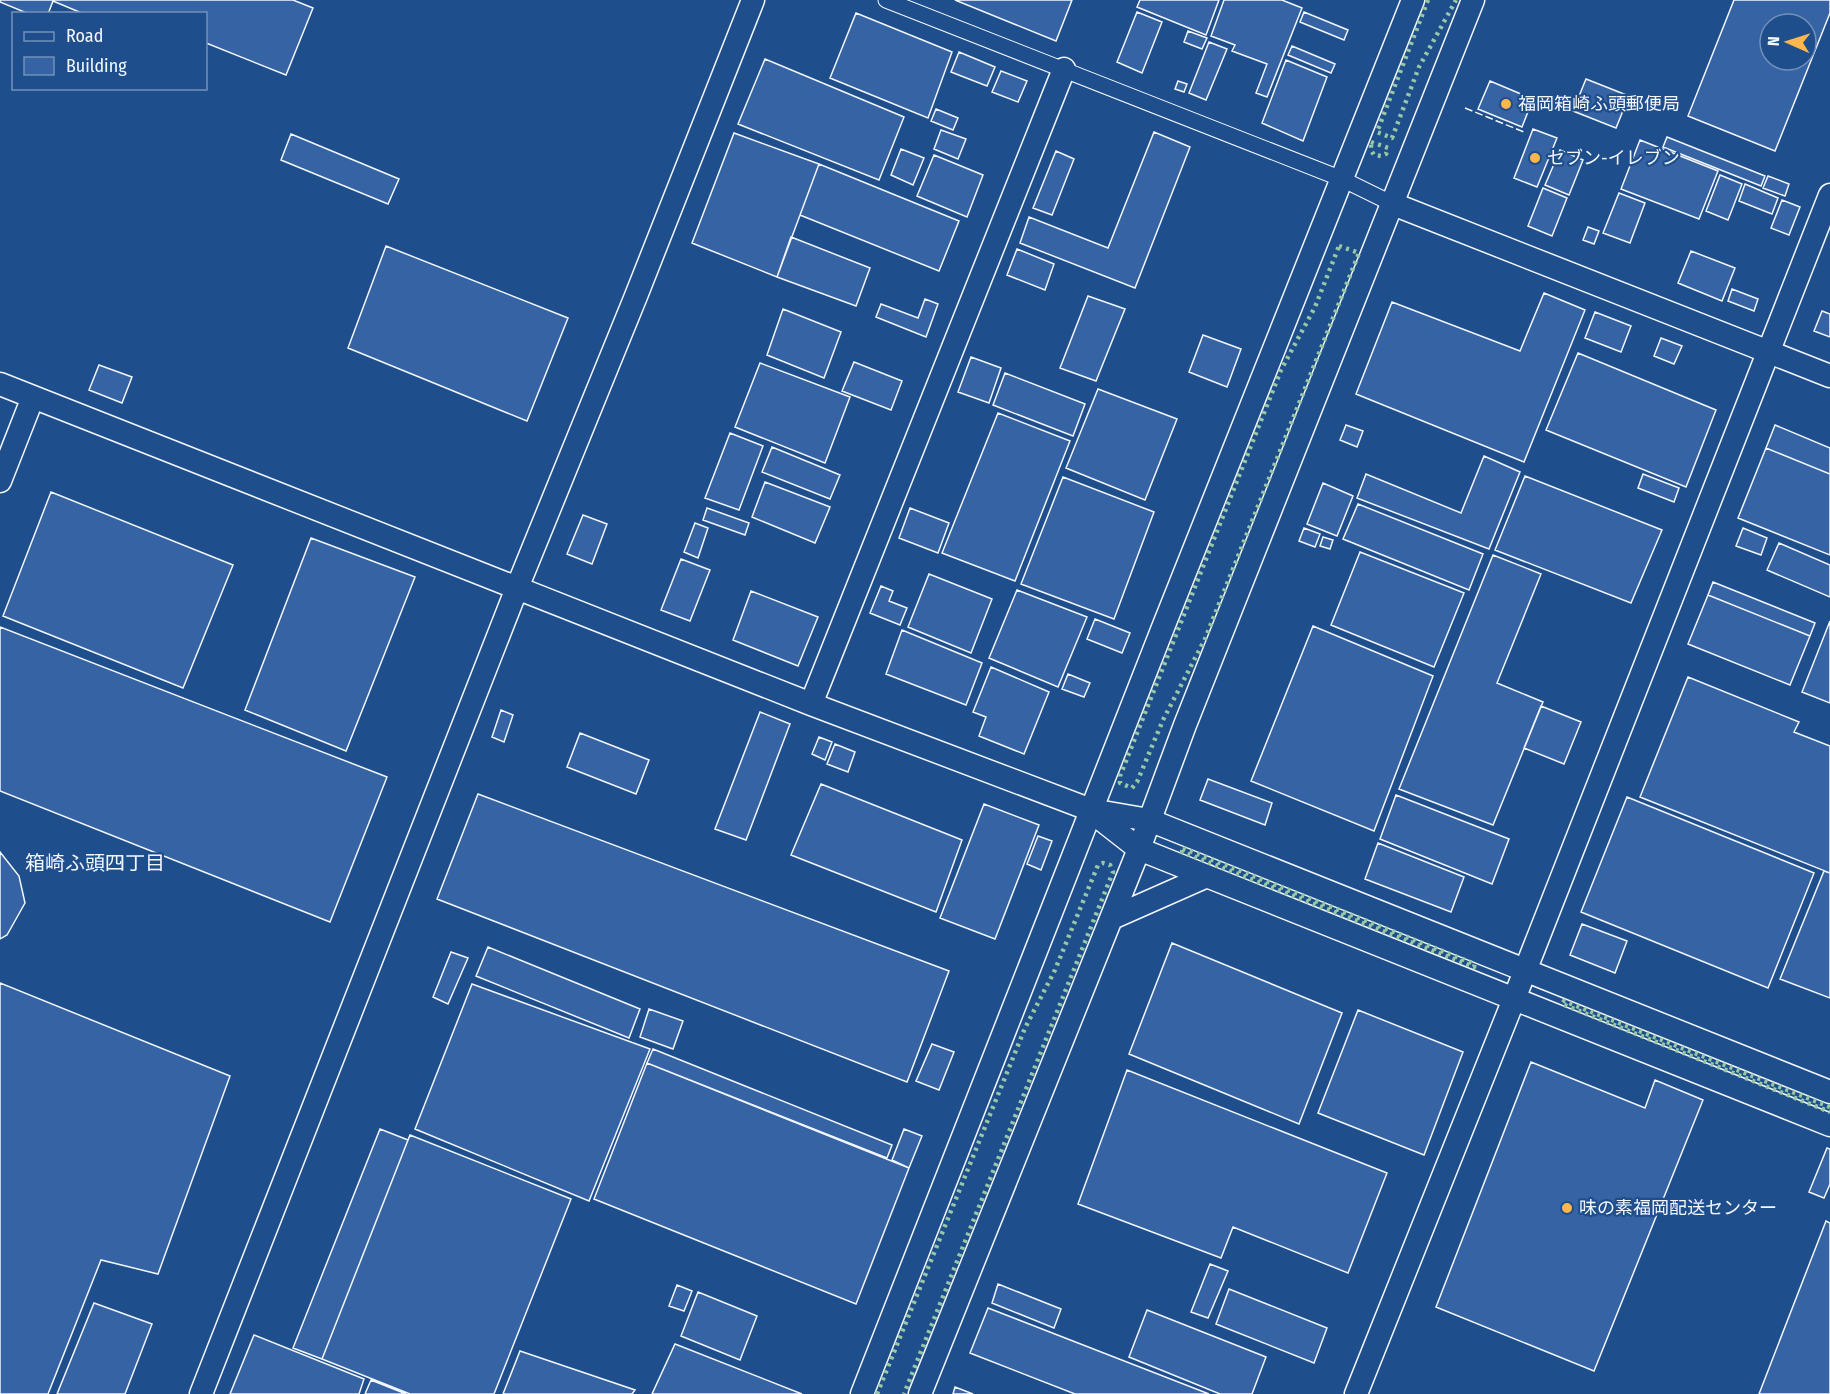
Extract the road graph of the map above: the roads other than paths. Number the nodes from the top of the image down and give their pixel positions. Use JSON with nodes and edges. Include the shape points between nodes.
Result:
{"nodes":[{"id":1,"x":753,"y":0,"type":"edge"},
{"id":2,"x":886,"y":0,"type":"edge"},
{"id":3,"x":1413,"y":0,"type":"edge"},
{"id":4,"x":1473,"y":0,"type":"edge"},
{"id":5,"x":1064,"y":69,"type":"junction"},
{"id":6,"x":1342,"y":179,"type":"junction"},
{"id":7,"x":1830,"y":195,"type":"edge"},
{"id":8,"x":1393,"y":204,"type":"junction"},
{"id":9,"x":1767,"y":351,"type":"junction"},
{"id":10,"x":1830,"y":376,"type":"edge"},
{"id":11,"x":0,"y":384,"type":"edge"},
{"id":12,"x":33,"y":398,"type":"junction"},
{"id":13,"x":0,"y":481,"type":"edge"},
{"id":14,"x":517,"y":588,"type":"junction"},
{"id":15,"x":811,"y":704,"type":"junction"},
{"id":16,"x":1091,"y":810,"type":"junction"},
{"id":17,"x":1149,"y":820,"type":"junction"},
{"id":18,"x":1139,"y":849,"type":"junction"},
{"id":19,"x":1207,"y":876,"type":"junction"},
{"id":20,"x":1112,"y":918,"type":"junction"},
{"id":21,"x":1525,"y":970,"type":"junction"},
{"id":22,"x":1514,"y":999,"type":"junction"},
{"id":23,"x":1830,"y":1092,"type":"edge"},
{"id":24,"x":1830,"y":1125,"type":"edge"},
{"id":25,"x":201,"y":1394,"type":"edge"},
{"id":26,"x":862,"y":1394,"type":"edge"},
{"id":27,"x":920,"y":1394,"type":"edge"},
{"id":28,"x":1356,"y":1394,"type":"edge"}],
"edges":[{"from":1,"to":14,"type":"street"},
{"from":2,"to":5,"type":"street"},
{"from":3,"to":6,"type":"street"},
{"from":4,"to":8,"type":"street"},
{"from":5,"to":6,"type":"street"},
{"from":5,"to":15,"type":"street"},
{"from":6,"to":8,"type":"street"},
{"from":6,"to":16,"type":"street"},
{"from":7,"to":9,"type":"street"},
{"from":8,"to":9,"type":"street"},
{"from":8,"to":17,"type":"street"},
{"from":9,"to":10,"type":"street"},
{"from":9,"to":21,"type":"street"},
{"from":11,"to":12,"type":"street"},
{"from":12,"to":13,"type":"street"},
{"from":12,"to":14,"type":"street"},
{"from":14,"to":15,"type":"street"},
{"from":14,"to":25,"type":"street"},
{"from":15,"to":16,"type":"street"},
{"from":16,"to":17,"type":"street"},
{"from":16,"to":18,"type":"street"},
{"from":16,"to":26,"type":"street"},
{"from":17,"to":18,"type":"street"},
{"from":17,"to":21,"type":"street"},
{"from":18,"to":19,"type":"street"},
{"from":18,"to":20,"type":"street"},
{"from":19,"to":20,"type":"street"},
{"from":19,"to":22,"type":"street"},
{"from":20,"to":27,"type":"street"},
{"from":21,"to":22,"type":"street"},
{"from":21,"to":23,"type":"street"},
{"from":22,"to":24,"type":"street"},
{"from":22,"to":28,"type":"street"}]}
